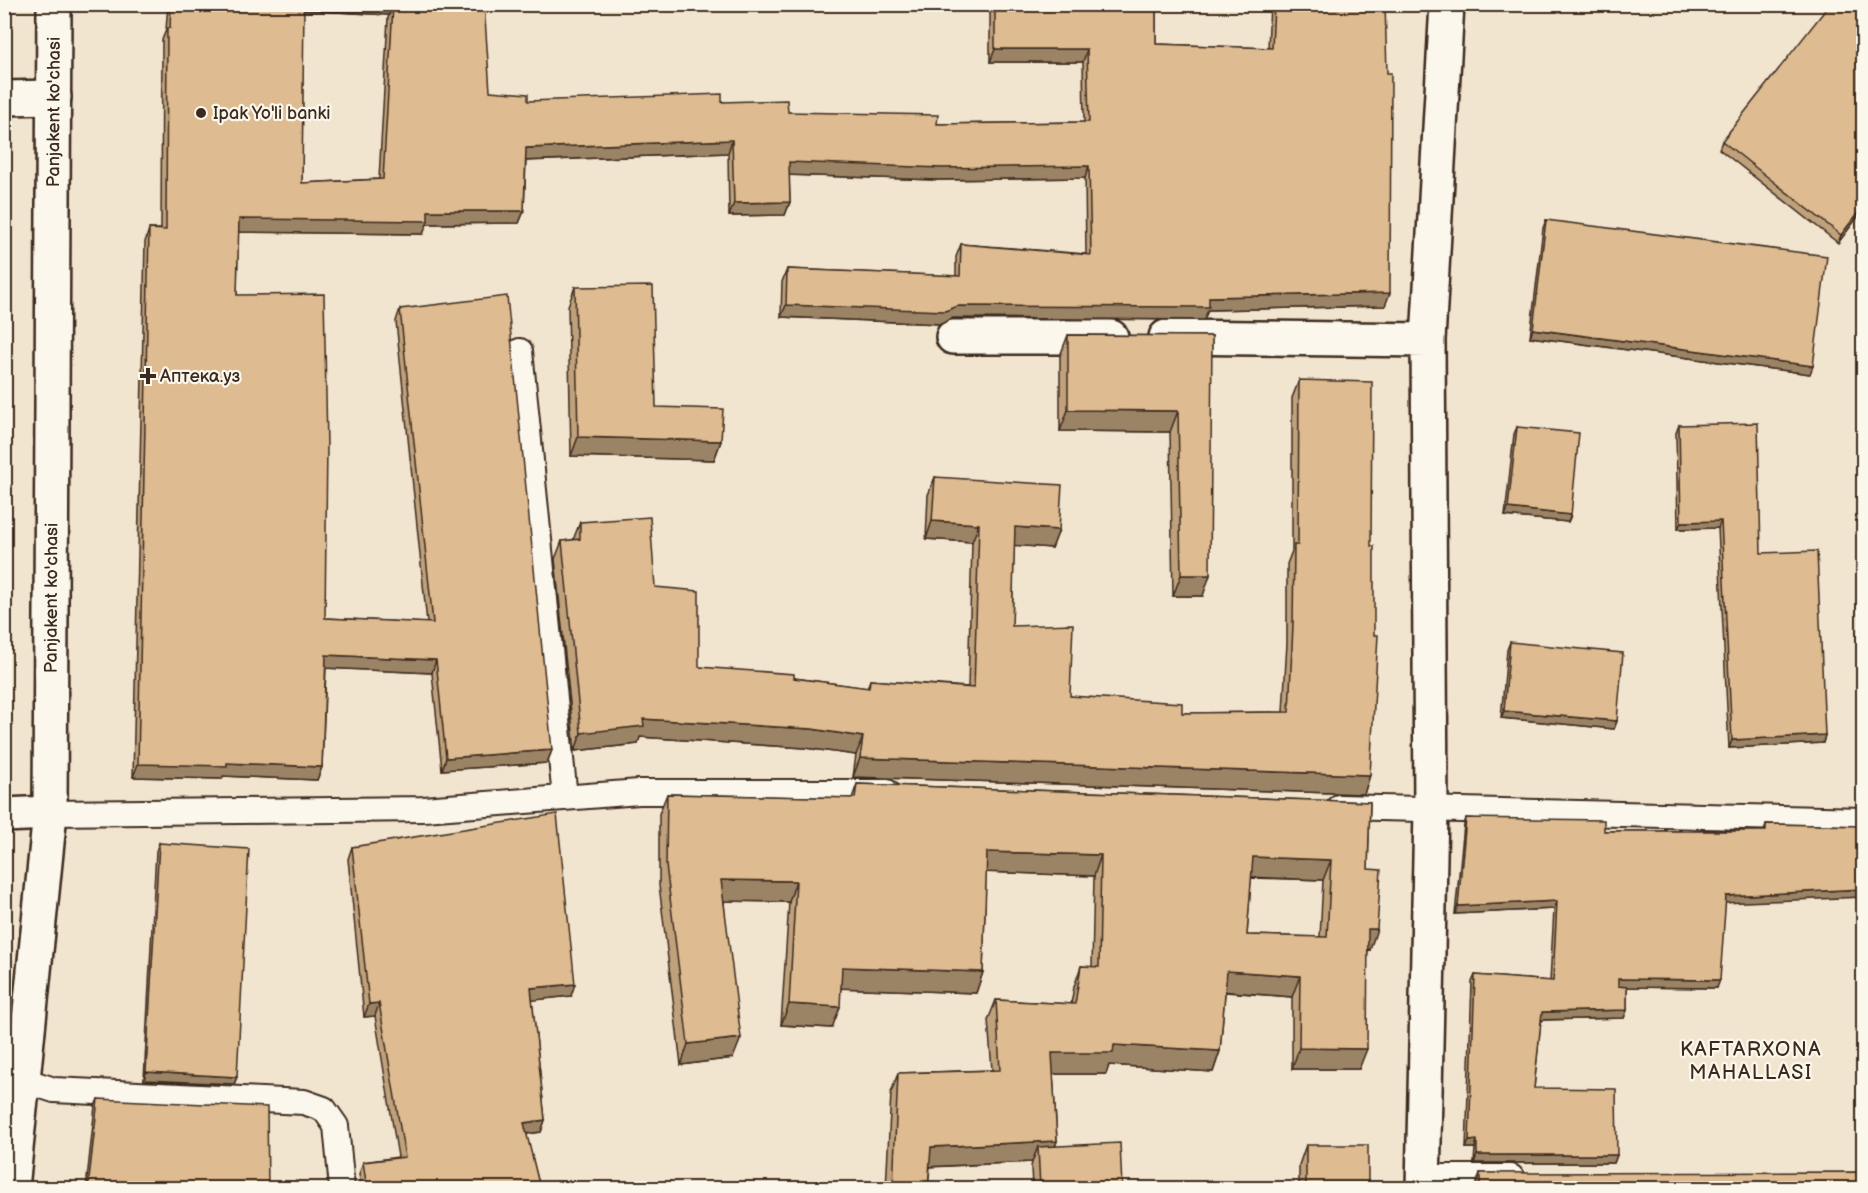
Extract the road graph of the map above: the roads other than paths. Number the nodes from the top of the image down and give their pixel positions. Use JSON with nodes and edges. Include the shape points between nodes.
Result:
{"nodes":[{"id":1,"x":54,"y":4,"type":"edge"},
{"id":2,"x":1447,"y":4,"type":"edge"},
{"id":3,"x":54,"y":97,"type":"junction"},
{"id":4,"x":4,"y":98,"type":"edge"},
{"id":5,"x":953,"y":337,"type":"dead end"},
{"id":6,"x":1428,"y":340,"type":"junction"},
{"id":7,"x":520,"y":351,"type":"dead end"},
{"id":8,"x":911,"y":793,"type":"edge"},
{"id":9,"x":565,"y":798,"type":"junction"},
{"id":10,"x":1313,"y":806,"type":"edge"},
{"id":11,"x":1431,"y":810,"type":"junction"},
{"id":12,"x":50,"y":813,"type":"junction"},
{"id":13,"x":4,"y":815,"type":"edge"},
{"id":14,"x":1863,"y":820,"type":"edge"},
{"id":15,"x":14,"y":1080,"type":"edge"},
{"id":16,"x":1531,"y":1177,"type":"edge"},
{"id":17,"x":1423,"y":1183,"type":"edge"},
{"id":18,"x":12,"y":1188,"type":"edge"},
{"id":19,"x":342,"y":1188,"type":"edge"}],
"edges":[{"from":1,"to":3,"type":"street","name":"Panjakent ko'chasi"},
{"from":2,"to":6,"type":"street"},
{"from":3,"to":4,"type":"street"},
{"from":3,"to":12,"type":"street","name":"Panjakent ko'chasi"},
{"from":5,"to":6,"type":"street"},
{"from":6,"to":11,"type":"street"},
{"from":7,"to":9,"type":"lane"},
{"from":8,"to":9,"type":"lane","via":[[639,792]]},
{"from":9,"to":12,"type":"lane","via":[[424,809]]},
{"from":10,"to":11,"type":"lane"},
{"from":11,"to":14,"type":"lane"},
{"from":11,"to":17,"type":"street"},
{"from":12,"to":13,"type":"street"},
{"from":12,"to":15,"type":"street","name":"Panjakent ko'chasi"},
{"from":15,"to":18,"type":"street","name":"Panjakent ko'chasi"},
{"from":15,"to":19,"type":"lane","via":[[54,1090],[304,1102],[324,1109],[336,1126]]},
{"from":16,"to":17,"type":"lane"}]}
